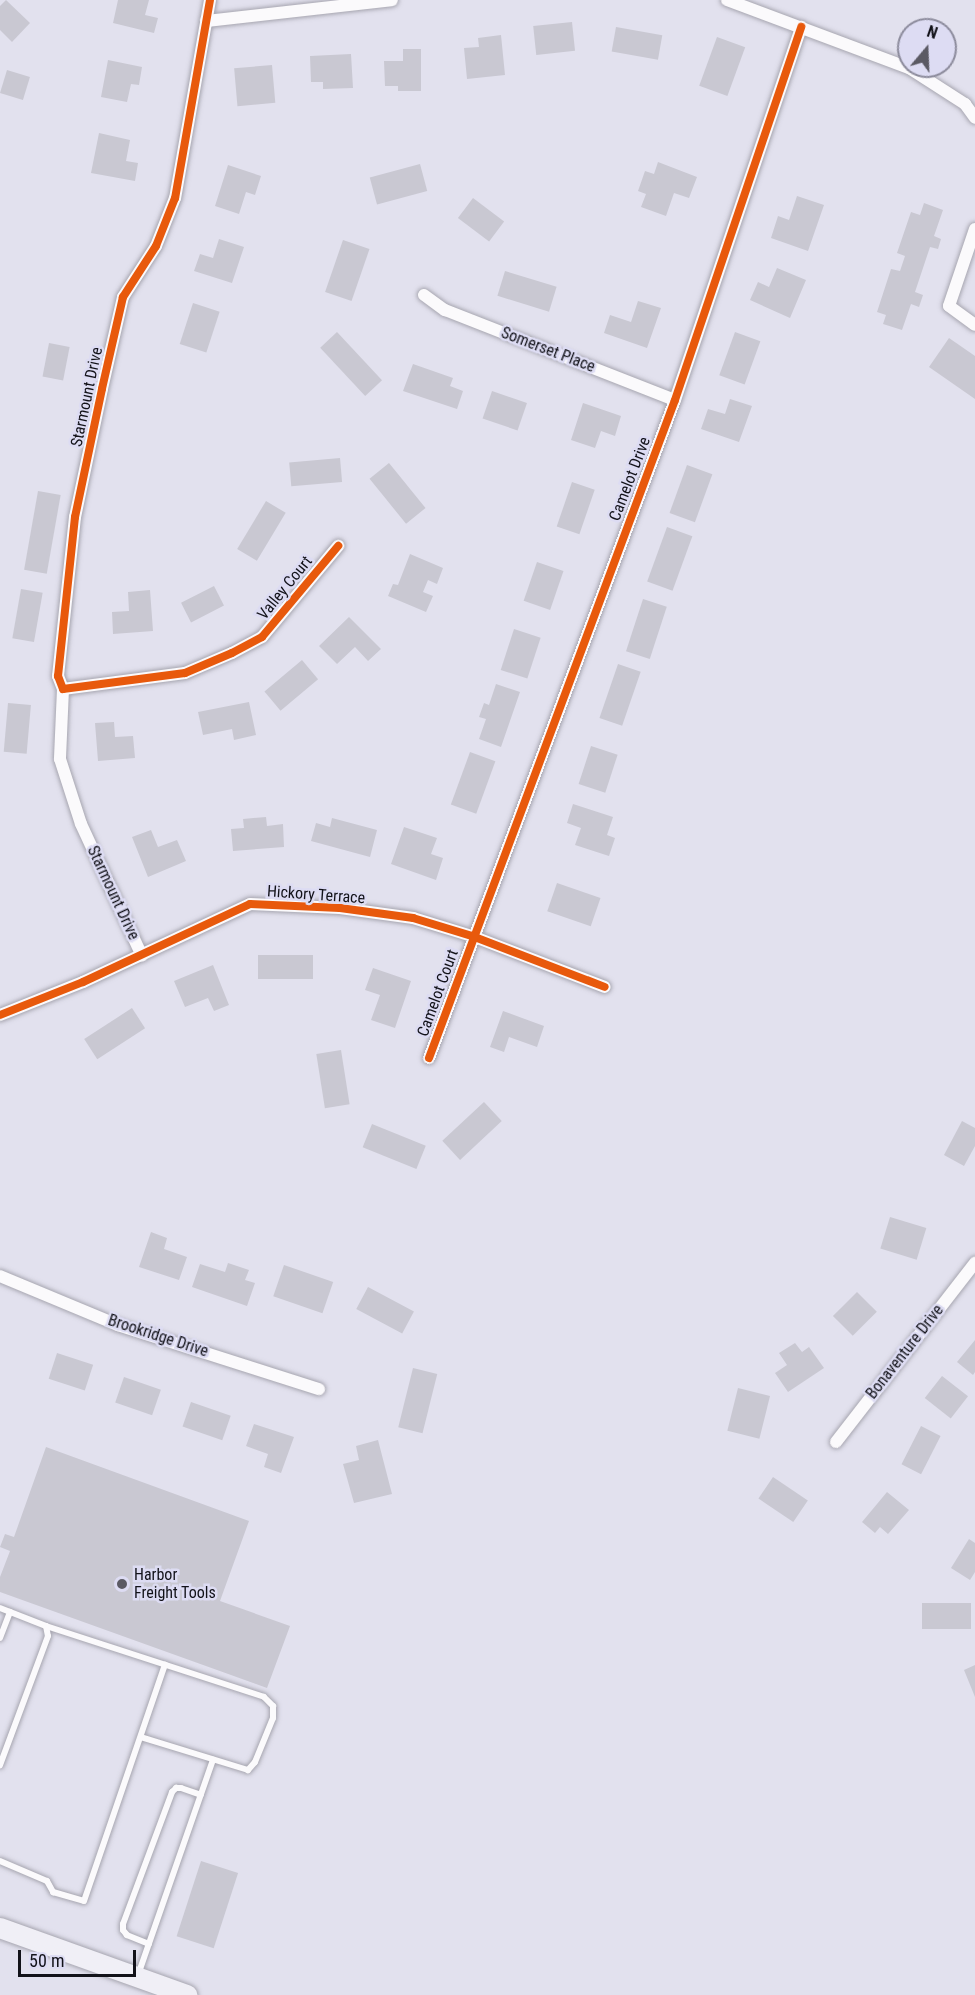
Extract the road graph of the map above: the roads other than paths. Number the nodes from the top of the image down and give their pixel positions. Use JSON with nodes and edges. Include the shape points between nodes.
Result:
{"nodes":[{"id":1,"x":210,"y":0,"type":"edge"},
{"id":2,"x":392,"y":0,"type":"edge"},
{"id":3,"x":727,"y":0,"type":"edge"},
{"id":4,"x":206,"y":21,"type":"junction"},
{"id":5,"x":801,"y":27,"type":"junction"},
{"id":6,"x":975,"y":118,"type":"edge"},
{"id":7,"x":975,"y":229,"type":"edge"},
{"id":8,"x":424,"y":295,"type":"dead end"},
{"id":9,"x":975,"y":325,"type":"edge"},
{"id":10,"x":675,"y":400,"type":"junction"},
{"id":11,"x":338,"y":546,"type":"dead end"},
{"id":12,"x":63,"y":689,"type":"junction"},
{"id":13,"x":472,"y":936,"type":"junction"},
{"id":14,"x":142,"y":956,"type":"junction"},
{"id":15,"x":605,"y":987,"type":"dead end"},
{"id":16,"x":0,"y":1015,"type":"edge"},
{"id":17,"x":429,"y":1058,"type":"dead end"},
{"id":18,"x":975,"y":1263,"type":"edge"},
{"id":19,"x":0,"y":1276,"type":"edge"},
{"id":20,"x":319,"y":1389,"type":"dead end"},
{"id":21,"x":836,"y":1442,"type":"dead end"},
{"id":22,"x":0,"y":1608,"type":"edge"},
{"id":23,"x":10,"y":1612,"type":"junction"},
{"id":24,"x":46,"y":1626,"type":"junction"},
{"id":25,"x":0,"y":1638,"type":"edge"},
{"id":26,"x":165,"y":1665,"type":"junction"},
{"id":27,"x":141,"y":1737,"type":"junction"},
{"id":28,"x":213,"y":1760,"type":"junction"},
{"id":29,"x":0,"y":1765,"type":"edge"},
{"id":30,"x":201,"y":1796,"type":"junction"},
{"id":31,"x":0,"y":1861,"type":"edge"},
{"id":32,"x":0,"y":1928,"type":"edge"},
{"id":33,"x":149,"y":1944,"type":"junction"},
{"id":34,"x":137,"y":1977,"type":"junction"},
{"id":35,"x":187,"y":1995,"type":"edge"}],
"edges":[{"from":1,"to":4,"type":"street","name":"Starmount Drive"},
{"from":2,"to":4,"type":"street"},
{"from":3,"to":5,"type":"street"},
{"from":4,"to":12,"type":"street","name":"Starmount Drive","via":[[175,198],[156,246],[123,297],[102,389],[75,517],[58,676]]},
{"from":5,"to":6,"type":"street","via":[[909,68],[965,104]]},
{"from":5,"to":10,"type":"street","name":"Camelot Drive"},
{"from":7,"to":9,"type":"street","via":[[949,306]]},
{"from":8,"to":10,"type":"street","name":"Somerset Place","via":[[445,310]]},
{"from":10,"to":13,"type":"street","name":"Camelot Drive"},
{"from":11,"to":12,"type":"street","name":"Valley Court","via":[[262,637],[232,653],[185,673]]},
{"from":12,"to":14,"type":"street","name":"Starmount Drive","via":[[60,759],[81,824]]},
{"from":13,"to":14,"type":"street","name":"Hickory Terrace","via":[[413,918],[340,908],[249,904]]},
{"from":13,"to":15,"type":"street","name":"Hickory Terrace"},
{"from":13,"to":17,"type":"street","name":"Camelot Court"},
{"from":14,"to":16,"type":"street","name":"Hickory Terrace"},
{"from":18,"to":21,"type":"street","name":"Bonaventure Drive"},
{"from":19,"to":20,"type":"street","name":"Brookridge Drive","via":[[118,1325]]},
{"from":22,"to":23,"type":"lane"},
{"from":23,"to":24,"type":"lane"},
{"from":23,"to":25,"type":"lane"},
{"from":24,"to":26,"type":"lane"},
{"from":24,"to":29,"type":"lane","via":[[48,1636]]},
{"from":26,"to":27,"type":"lane"},
{"from":26,"to":28,"type":"lane","via":[[264,1697],[273,1706],[273,1718],[248,1770]]},
{"from":27,"to":28,"type":"lane"},
{"from":27,"to":31,"type":"lane","via":[[84,1901],[53,1892],[47,1881]]},
{"from":28,"to":30,"type":"lane"},
{"from":30,"to":33,"type":"lane"},
{"from":30,"to":33,"type":"lane","via":[[181,1788],[172,1792],[123,1924],[127,1935]]},
{"from":32,"to":34,"type":"main road"},
{"from":33,"to":34,"type":"lane"},
{"from":34,"to":35,"type":"main road"}]}
